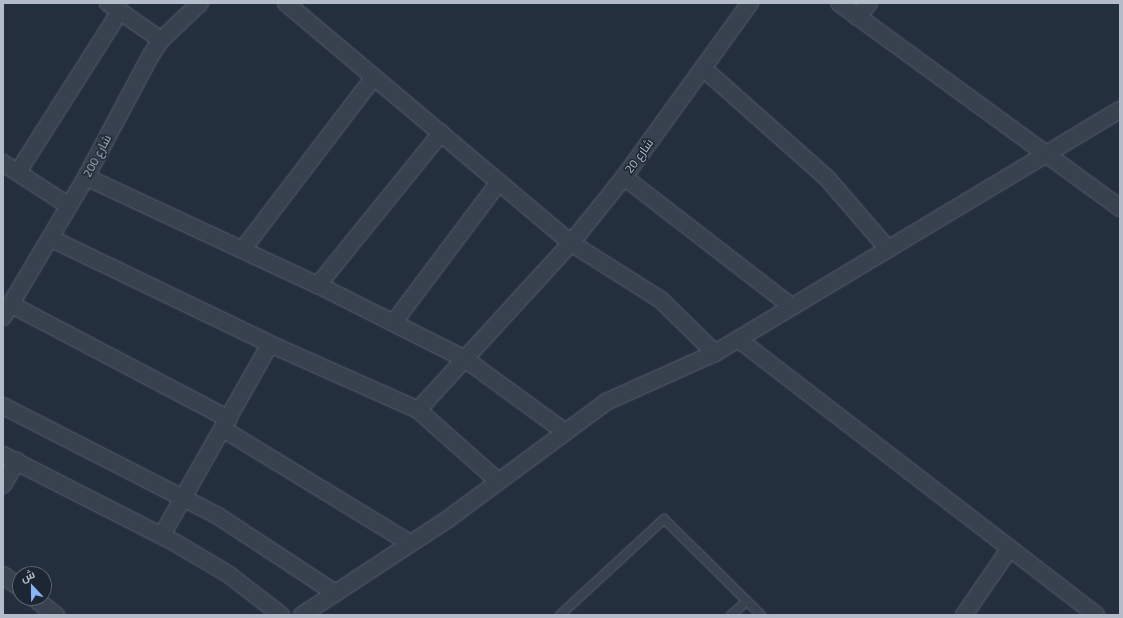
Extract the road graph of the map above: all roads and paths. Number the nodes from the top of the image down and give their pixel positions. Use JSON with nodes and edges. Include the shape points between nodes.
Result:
{"nodes":[{"id":1,"x":200,"y":3,"type":"edge"},
{"id":2,"x":286,"y":3,"type":"edge"},
{"id":3,"x":839,"y":3,"type":"edge"},
{"id":4,"x":869,"y":3,"type":"edge"},
{"id":5,"x":748,"y":4,"type":"edge"},
{"id":6,"x":114,"y":7,"type":"edge"},
{"id":7,"x":857,"y":17,"type":"junction"},
{"id":8,"x":161,"y":40,"type":"junction"},
{"id":9,"x":703,"y":68,"type":"junction"},
{"id":10,"x":374,"y":77,"type":"junction"},
{"id":11,"x":1120,"y":110,"type":"edge"},
{"id":12,"x":441,"y":133,"type":"junction"},
{"id":13,"x":1048,"y":154,"type":"junction"},
{"id":14,"x":3,"y":163,"type":"edge"},
{"id":15,"x":18,"y":172,"type":"junction"},
{"id":16,"x":86,"y":177,"type":"junction"},
{"id":17,"x":624,"y":177,"type":"junction"},
{"id":18,"x":499,"y":182,"type":"junction"},
{"id":19,"x":69,"y":206,"type":"junction"},
{"id":20,"x":1120,"y":208,"type":"edge"},
{"id":21,"x":50,"y":238,"type":"junction"},
{"id":22,"x":571,"y":243,"type":"junction"},
{"id":23,"x":243,"y":249,"type":"junction"},
{"id":24,"x":888,"y":249,"type":"junction"},
{"id":25,"x":318,"y":285,"type":"junction"},
{"id":26,"x":791,"y":306,"type":"junction"},
{"id":27,"x":7,"y":310,"type":"edge"},
{"id":28,"x":394,"y":322,"type":"junction"},
{"id":29,"x":738,"y":339,"type":"junction"},
{"id":30,"x":270,"y":344,"type":"junction"},
{"id":31,"x":715,"y":353,"type":"junction"},
{"id":32,"x":465,"y":358,"type":"junction"},
{"id":33,"x":3,"y":406,"type":"edge"},
{"id":34,"x":418,"y":410,"type":"junction"},
{"id":35,"x":226,"y":424,"type":"junction"},
{"id":36,"x":565,"y":432,"type":"junction"},
{"id":37,"x":10,"y":458,"type":"edge"},
{"id":38,"x":498,"y":481,"type":"junction"},
{"id":39,"x":3,"y":485,"type":"edge"},
{"id":40,"x":183,"y":497,"type":"junction"},
{"id":41,"x":162,"y":535,"type":"junction"},
{"id":42,"x":410,"y":544,"type":"junction"},
{"id":43,"x":1010,"y":548,"type":"junction"},
{"id":44,"x":3,"y":575,"type":"edge"},
{"id":45,"x":12,"y":582,"type":"edge"},
{"id":46,"x":335,"y":593,"type":"junction"},
{"id":47,"x":747,"y":601,"type":"junction"},
{"id":48,"x":44,"y":606,"type":"edge"},
{"id":49,"x":56,"y":615,"type":"edge"},
{"id":50,"x":281,"y":615,"type":"edge"},
{"id":51,"x":302,"y":615,"type":"edge"},
{"id":52,"x":560,"y":615,"type":"edge"},
{"id":53,"x":731,"y":615,"type":"edge"},
{"id":54,"x":761,"y":615,"type":"edge"},
{"id":55,"x":964,"y":615,"type":"edge"},
{"id":56,"x":1096,"y":615,"type":"edge"}],
"edges":[{"from":1,"to":8,"type":"street","name":"شارع 200"},
{"from":2,"to":10,"type":"street"},
{"from":3,"to":7,"type":"street"},
{"from":4,"to":7,"type":"street"},
{"from":5,"to":9,"type":"street","name":"شارع 20"},
{"from":6,"to":8,"type":"street"},
{"from":6,"to":15,"type":"street"},
{"from":7,"to":13,"type":"street"},
{"from":8,"to":16,"type":"street","name":"شارع 200"},
{"from":9,"to":17,"type":"street","name":"شارع 20"},
{"from":9,"to":24,"type":"street","via":[[822,173]]},
{"from":10,"to":12,"type":"street"},
{"from":10,"to":23,"type":"street"},
{"from":11,"to":13,"type":"street"},
{"from":12,"to":18,"type":"street"},
{"from":12,"to":25,"type":"street"},
{"from":13,"to":20,"type":"street"},
{"from":13,"to":24,"type":"street"},
{"from":14,"to":15,"type":"street"},
{"from":15,"to":19,"type":"street"},
{"from":16,"to":19,"type":"street","name":"شارع 200"},
{"from":16,"to":23,"type":"street"},
{"from":17,"to":22,"type":"street"},
{"from":17,"to":26,"type":"street","name":"شارع 20"},
{"from":18,"to":22,"type":"street"},
{"from":18,"to":28,"type":"street"},
{"from":19,"to":21,"type":"street","name":"شارع 200"},
{"from":21,"to":27,"type":"street","name":"شارع 200"},
{"from":21,"to":30,"type":"street"},
{"from":22,"to":31,"type":"street","via":[[656,296]]},
{"from":22,"to":32,"type":"street"},
{"from":23,"to":25,"type":"street"},
{"from":24,"to":26,"type":"street"},
{"from":25,"to":28,"type":"street"},
{"from":26,"to":29,"type":"street"},
{"from":27,"to":35,"type":"street"},
{"from":28,"to":32,"type":"street"},
{"from":29,"to":31,"type":"street"},
{"from":29,"to":43,"type":"street"},
{"from":30,"to":34,"type":"street"},
{"from":30,"to":35,"type":"street"},
{"from":31,"to":36,"type":"street","via":[[632,388],[606,402]]},
{"from":32,"to":34,"type":"street"},
{"from":32,"to":36,"type":"street"},
{"from":33,"to":40,"type":"street"},
{"from":34,"to":38,"type":"street"},
{"from":35,"to":40,"type":"street"},
{"from":35,"to":42,"type":"street"},
{"from":36,"to":38,"type":"street"},
{"from":37,"to":39,"type":"street"},
{"from":37,"to":41,"type":"street"},
{"from":38,"to":42,"type":"street"},
{"from":40,"to":41,"type":"street"},
{"from":40,"to":46,"type":"street","via":[[268,547]]},
{"from":41,"to":50,"type":"street","via":[[228,574]]},
{"from":42,"to":46,"type":"street"},
{"from":43,"to":55,"type":"street"},
{"from":43,"to":56,"type":"street"},
{"from":44,"to":45,"type":"street"},
{"from":46,"to":51,"type":"street"},
{"from":47,"to":52,"type":"lane","via":[[664,519]]},
{"from":47,"to":53,"type":"lane"},
{"from":47,"to":54,"type":"lane"},
{"from":48,"to":49,"type":"street"}]}
